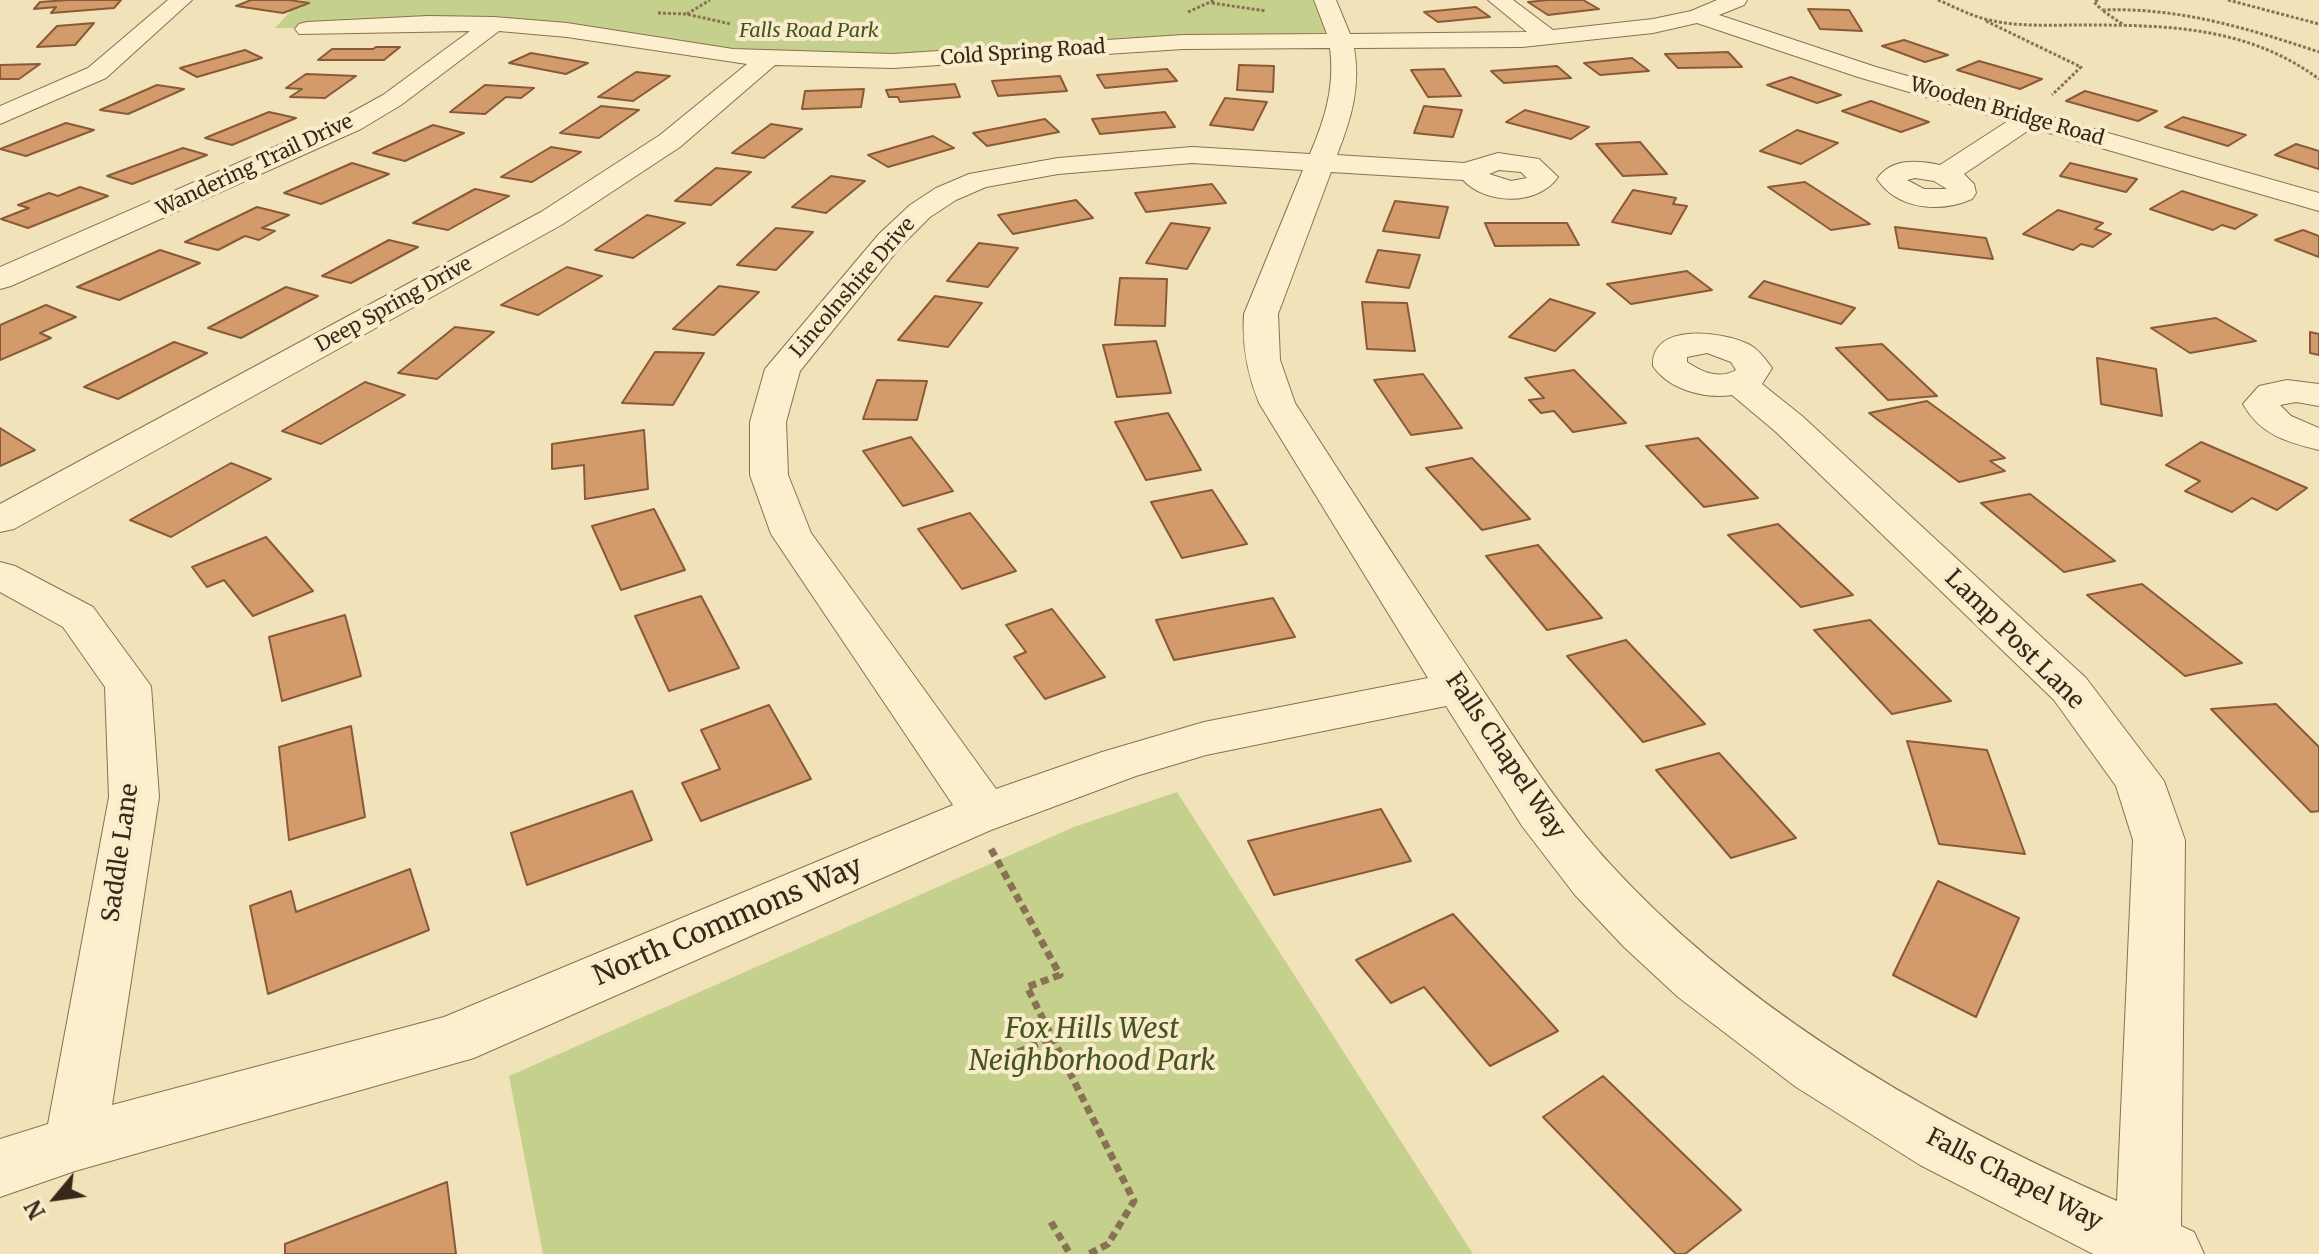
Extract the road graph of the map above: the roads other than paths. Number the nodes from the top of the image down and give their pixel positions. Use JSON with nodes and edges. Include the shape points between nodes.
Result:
{"nodes":[{"id":1,"x":181,"y":0,"type":"edge"},
{"id":2,"x":1499,"y":0,"type":"edge"},
{"id":3,"x":1736,"y":0,"type":"edge"},
{"id":4,"x":1698,"y":16,"type":"junction"},
{"id":5,"x":1334,"y":21,"type":"edge"},
{"id":6,"x":494,"y":24,"type":"junction"},
{"id":7,"x":307,"y":29,"type":"dead end"},
{"id":8,"x":1548,"y":37,"type":"junction"},
{"id":9,"x":767,"y":59,"type":"junction"},
{"id":10,"x":0,"y":116,"type":"edge"},
{"id":11,"x":2028,"y":119,"type":"junction"},
{"id":12,"x":1321,"y":163,"type":"junction"},
{"id":13,"x":1473,"y":172,"type":"dead end"},
{"id":14,"x":1944,"y":175,"type":"dead end"},
{"id":15,"x":2319,"y":202,"type":"edge"},
{"id":16,"x":0,"y":279,"type":"edge"},
{"id":17,"x":1739,"y":383,"type":"dead end"},
{"id":18,"x":2319,"y":395,"type":"edge"},
{"id":19,"x":2319,"y":439,"type":"edge"},
{"id":20,"x":0,"y":520,"type":"edge"},
{"id":21,"x":0,"y":575,"type":"edge"},
{"id":22,"x":1458,"y":688,"type":"junction"},
{"id":23,"x":979,"y":815,"type":"junction"},
{"id":24,"x":75,"y":1143,"type":"junction"},
{"id":25,"x":0,"y":1168,"type":"edge"},
{"id":26,"x":2156,"y":1251,"type":"edge"}],
"edges":[{"from":1,"to":10,"type":"street","via":[[97,73]]},
{"from":2,"to":8,"type":"street"},
{"from":3,"to":4,"type":"street","name":"Cold Spring Road"},
{"from":4,"to":8,"type":"street","name":"Cold Spring Road","via":[[1627,30]]},
{"from":4,"to":11,"type":"street","name":"Wooden Bridge Road"},
{"from":5,"to":8,"type":"street","name":"Cold Spring Road","via":[[1489,42]]},
{"from":5,"to":9,"type":"street","name":"Cold Spring Road","via":[[1183,42],[893,61]]},
{"from":5,"to":12,"type":"street","name":"Falls Chapel Way","via":[[1344,96]]},
{"from":6,"to":7,"type":"street","name":"Cold Spring Road"},
{"from":6,"to":9,"type":"street","name":"Cold Spring Road"},
{"from":6,"to":16,"type":"street","name":"Wandering Trail Drive","via":[[392,100],[352,123]]},
{"from":9,"to":20,"type":"street","name":"Deep Spring Drive","via":[[670,141],[552,218]]},
{"from":11,"to":14,"type":"street"},
{"from":11,"to":15,"type":"street","name":"Wooden Bridge Road"},
{"from":12,"to":13,"type":"street","name":"Lincolnshire Drive"},
{"from":12,"to":22,"type":"street","name":"Falls Chapel Way","via":[[1261,314],[1263,371],[1277,403]]},
{"from":12,"to":23,"type":"street","name":"Lincolnshire Drive","via":[[1192,155],[1058,166],[979,180],[920,211],[783,369],[768,422],[769,475],[791,534]]},
{"from":17,"to":26,"type":"street","name":"Lamp Post Lane","via":[[2070,689],[2139,781],[2159,840]]},
{"from":18,"to":19,"type":"street","via":[[2283,392],[2261,404],[2285,427]]},
{"from":21,"to":24,"type":"street","name":"Saddle Lane","via":[[78,617],[128,686],[134,797]]},
{"from":22,"to":23,"type":"street","name":"North Commons Way","via":[[1204,739]]},
{"from":22,"to":26,"type":"street","name":"Falls Chapel Way","via":[[1550,827],[1608,895],[1681,965],[1777,1041],[1883,1111],[2038,1196]]},
{"from":23,"to":24,"type":"street","name":"North Commons Way","via":[[453,1040]]},
{"from":24,"to":25,"type":"street","name":"North Commons Way"}]}
